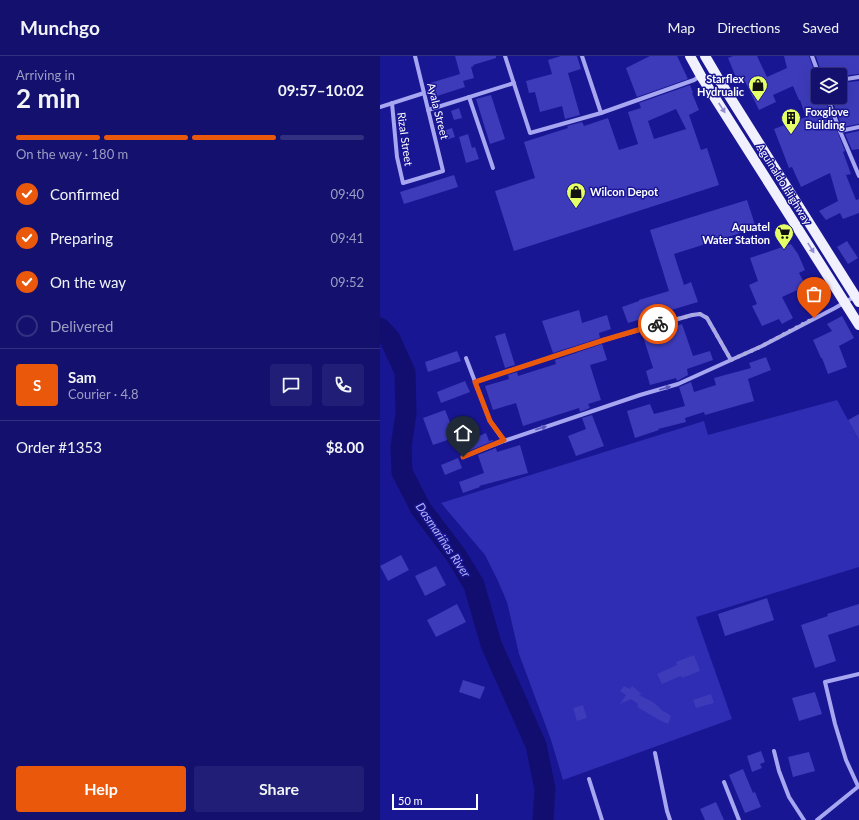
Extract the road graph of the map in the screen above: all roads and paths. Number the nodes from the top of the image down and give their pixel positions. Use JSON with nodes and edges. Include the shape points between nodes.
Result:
{"nodes":[{"id":1,"x":415,"y":56,"type":"edge"},
{"id":2,"x":505,"y":56,"type":"edge"},
{"id":3,"x":582,"y":56,"type":"edge"},
{"id":4,"x":690,"y":56,"type":"edge"},
{"id":5,"x":706,"y":56,"type":"edge"},
{"id":6,"x":812,"y":56,"type":"edge"},
{"id":7,"x":816,"y":68,"type":"edge"},
{"id":8,"x":701,"y":76,"type":"junction"},
{"id":9,"x":859,"y":77,"type":"edge"},
{"id":10,"x":847,"y":79,"type":"edge"},
{"id":11,"x":514,"y":83,"type":"junction"},
{"id":12,"x":424,"y":93,"type":"junction"},
{"id":13,"x":469,"y":97,"type":"junction"},
{"id":14,"x":392,"y":103,"type":"junction"},
{"id":15,"x":830,"y":104,"type":"edge"},
{"id":16,"x":380,"y":107,"type":"edge"},
{"id":17,"x":428,"y":110,"type":"junction"},
{"id":18,"x":601,"y":113,"type":"junction"},
{"id":19,"x":859,"y":127,"type":"edge"},
{"id":20,"x":840,"y":131,"type":"junction"},
{"id":21,"x":493,"y":168,"type":"dead end"},
{"id":22,"x":443,"y":171,"type":"joint"},
{"id":23,"x":859,"y":176,"type":"edge"},
{"id":24,"x":857,"y":299,"type":"edge"},
{"id":25,"x":845,"y":302,"type":"junction"},
{"id":26,"x":859,"y":325,"type":"edge"},
{"id":27,"x":466,"y":358,"type":"dead end"},
{"id":28,"x":731,"y":360,"type":"junction"},
{"id":29,"x":475,"y":382,"type":"junction"},
{"id":30,"x":504,"y":440,"type":"junction"},
{"id":31,"x":463,"y":457,"type":"dead end"},
{"id":32,"x":859,"y":674,"type":"edge"},
{"id":33,"x":774,"y":751,"type":"dead end"},
{"id":34,"x":655,"y":753,"type":"dead end"},
{"id":35,"x":589,"y":778,"type":"dead end"},
{"id":36,"x":724,"y":782,"type":"dead end"},
{"id":37,"x":859,"y":786,"type":"edge"},
{"id":38,"x":602,"y":820,"type":"edge"},
{"id":39,"x":670,"y":820,"type":"edge"},
{"id":40,"x":739,"y":820,"type":"edge"},
{"id":41,"x":804,"y":820,"type":"edge"},
{"id":42,"x":817,"y":820,"type":"edge"}],
"edges":[{"from":1,"to":12,"type":"street","name":"Ayala Street"},
{"from":2,"to":11,"type":"street"},
{"from":3,"to":18,"type":"street"},
{"from":4,"to":8,"type":"main road","name":"Aguinaldo Highway"},
{"from":5,"to":24,"type":"main road","name":"Aguinaldo Highway"},
{"from":6,"to":7,"type":"street"},
{"from":8,"to":18,"type":"street"},
{"from":8,"to":25,"type":"main road","name":"Aguinaldo Highway","one_way":true},
{"from":9,"to":10,"type":"street"},
{"from":11,"to":13,"type":"street"},
{"from":11,"to":18,"type":"street","via":[[530,134]]},
{"from":12,"to":14,"type":"street"},
{"from":12,"to":17,"type":"street","name":"Ayala Street"},
{"from":13,"to":17,"type":"street"},
{"from":13,"to":21,"type":"street"},
{"from":14,"to":16,"type":"street"},
{"from":14,"to":22,"type":"street","name":"Rizal Street","via":[[397,157],[403,183]]},
{"from":15,"to":20,"type":"street"},
{"from":17,"to":22,"type":"street","name":"Ayala Street"},
{"from":19,"to":20,"type":"street"},
{"from":20,"to":23,"type":"street"},
{"from":24,"to":25,"type":"street"},
{"from":25,"to":26,"type":"main road","name":"Aguinaldo Highway"},
{"from":25,"to":28,"type":"street"},
{"from":27,"to":29,"type":"street"},
{"from":28,"to":29,"type":"street","via":[[707,318],[700,314],[604,340]]},
{"from":30,"to":28,"type":"street","one_way":true,"via":[[678,384]]},
{"from":29,"to":30,"type":"street","via":[[490,421]]},
{"from":30,"to":31,"type":"street"},
{"from":32,"to":37,"type":"street","via":[[825,682],[846,760]]},
{"from":33,"to":41,"type":"street","via":[[789,797]]},
{"from":34,"to":39,"type":"street"},
{"from":35,"to":38,"type":"street"},
{"from":36,"to":40,"type":"street"},
{"from":37,"to":42,"type":"street"}]}
